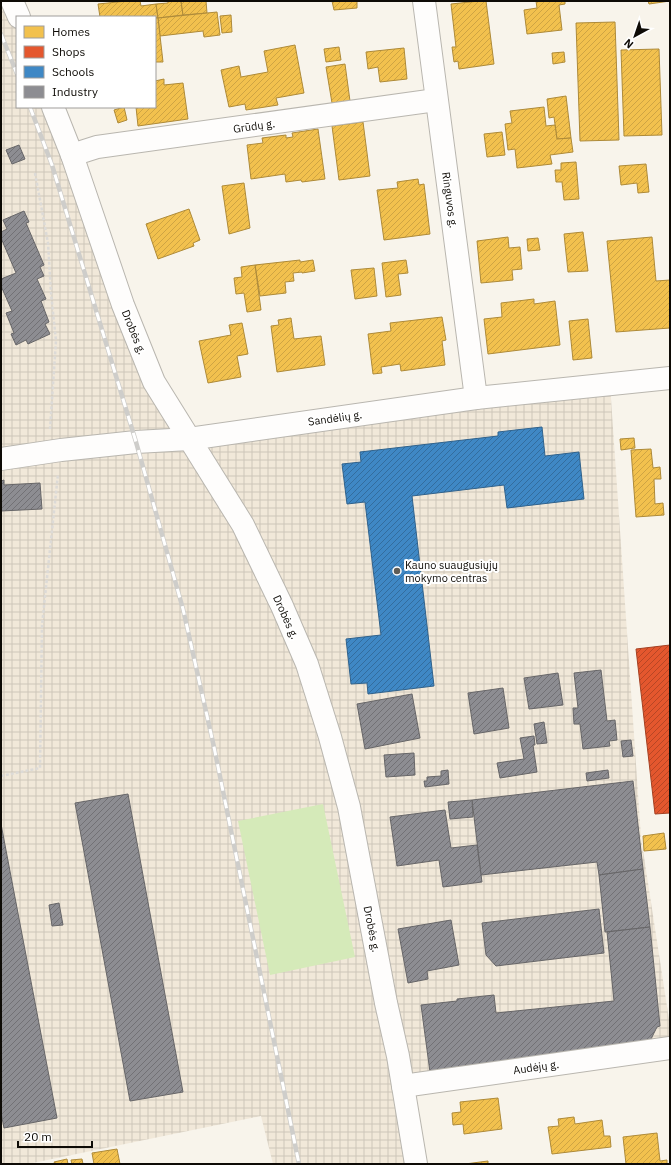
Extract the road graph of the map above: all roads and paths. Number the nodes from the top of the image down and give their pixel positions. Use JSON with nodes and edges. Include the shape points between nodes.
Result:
{"nodes":[{"id":1,"x":12,"y":1,"type":"edge"},
{"id":2,"x":424,"y":1,"type":"edge"},
{"id":3,"x":19,"y":16,"type":"edge"},
{"id":4,"x":436,"y":100,"type":"junction"},
{"id":5,"x":54,"y":108,"type":"edge"},
{"id":6,"x":72,"y":155,"type":"junction"},
{"id":7,"x":34,"y":172,"type":"dead end"},
{"id":8,"x":670,"y":378,"type":"edge"},
{"id":9,"x":476,"y":398,"type":"junction"},
{"id":10,"x":189,"y":439,"type":"junction"},
{"id":11,"x":54,"y":451,"type":"junction"},
{"id":12,"x":1,"y":458,"type":"edge"},
{"id":13,"x":1,"y":776,"type":"edge"},
{"id":14,"x":670,"y":1048,"type":"edge"},
{"id":15,"x":403,"y":1086,"type":"junction"},
{"id":16,"x":416,"y":1164,"type":"edge"}],
"edges":[{"from":1,"to":3,"type":"street"},
{"from":2,"to":4,"type":"street","name":"Ringuvos g."},
{"from":4,"to":6,"type":"street","name":"Grūdų g.","via":[[97,147]]},
{"from":4,"to":9,"type":"street","name":"Ringuvos g."},
{"from":5,"to":6,"type":"street","name":"Drobės g."},
{"from":6,"to":10,"type":"street","name":"Drobės g.","via":[[123,305],[154,382]]},
{"from":7,"to":11,"type":"path","via":[[48,243],[56,341]]},
{"from":8,"to":9,"type":"street","name":"Sandėlių g."},
{"from":9,"to":10,"type":"street","name":"Sandėlių g."},
{"from":10,"to":11,"type":"street","name":"Sandėlių g."},
{"from":10,"to":15,"type":"street","name":"Drobės g.","via":[[243,525],[307,664],[349,807]]},
{"from":11,"to":12,"type":"street","name":"Sandėlių g."},
{"from":11,"to":13,"type":"path","via":[[42,625],[40,768]]},
{"from":14,"to":15,"type":"street","name":"Audėjų g."},
{"from":15,"to":16,"type":"street","name":"Drobės g."}]}
